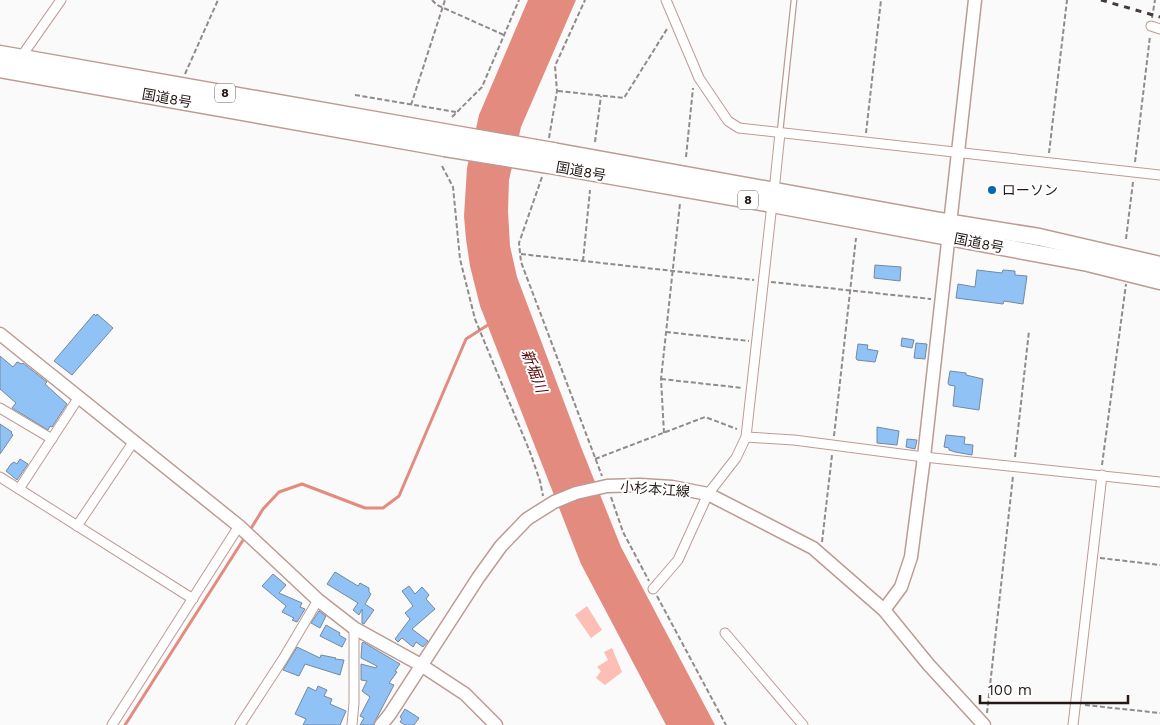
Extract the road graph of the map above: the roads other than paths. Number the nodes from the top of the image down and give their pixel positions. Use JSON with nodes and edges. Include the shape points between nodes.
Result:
{"nodes":[{"id":1,"x":61,"y":0,"type":"edge"},
{"id":2,"x":666,"y":0,"type":"edge"},
{"id":3,"x":794,"y":0,"type":"edge"},
{"id":4,"x":975,"y":0,"type":"edge"},
{"id":5,"x":0,"y":54,"type":"edge"},
{"id":6,"x":21,"y":57,"type":"junction"},
{"id":7,"x":0,"y":69,"type":"edge"},
{"id":8,"x":780,"y":133,"type":"junction"},
{"id":9,"x":447,"y":141,"type":"junction"},
{"id":10,"x":958,"y":153,"type":"junction"},
{"id":11,"x":1160,"y":176,"type":"edge"},
{"id":12,"x":773,"y":198,"type":"junction"},
{"id":13,"x":949,"y":230,"type":"junction"},
{"id":14,"x":1160,"y":265,"type":"edge"},
{"id":15,"x":1160,"y":280,"type":"edge"},
{"id":16,"x":0,"y":334,"type":"edge"},
{"id":17,"x":79,"y":397,"type":"junction"},
{"id":18,"x":0,"y":408,"type":"edge"},
{"id":19,"x":746,"y":435,"type":"junction"},
{"id":20,"x":52,"y":439,"type":"junction"},
{"id":21,"x":134,"y":441,"type":"junction"},
{"id":22,"x":924,"y":456,"type":"junction"},
{"id":23,"x":1101,"y":475,"type":"junction"},
{"id":24,"x":0,"y":477,"type":"edge"},
{"id":25,"x":1160,"y":482,"type":"edge"},
{"id":26,"x":19,"y":489,"type":"junction"},
{"id":27,"x":708,"y":494,"type":"junction"},
{"id":28,"x":77,"y":526,"type":"junction"},
{"id":29,"x":240,"y":526,"type":"junction"},
{"id":30,"x":653,"y":588,"type":"road end"},
{"id":31,"x":193,"y":599,"type":"junction"},
{"id":32,"x":318,"y":600,"type":"junction"},
{"id":33,"x":884,"y":610,"type":"junction"},
{"id":34,"x":354,"y":628,"type":"junction"},
{"id":35,"x":725,"y":633,"type":"dead end"},
{"id":36,"x":421,"y":665,"type":"junction"},
{"id":37,"x":985,"y":720,"type":"edge"},
{"id":38,"x":112,"y":725,"type":"edge"},
{"id":39,"x":240,"y":725,"type":"edge"},
{"id":40,"x":352,"y":725,"type":"edge"},
{"id":41,"x":381,"y":725,"type":"edge"},
{"id":42,"x":496,"y":725,"type":"edge"},
{"id":43,"x":803,"y":725,"type":"edge"},
{"id":44,"x":1073,"y":725,"type":"edge"}],
"edges":[{"from":1,"to":6,"type":"street"},
{"from":2,"to":8,"type":"street","via":[[699,78],[728,121],[740,128]]},
{"from":3,"to":8,"type":"lane"},
{"from":4,"to":10,"type":"street"},
{"from":5,"to":6,"type":"highway","name":"国道8号","number":"8"},
{"from":6,"to":9,"type":"highway","name":"国道8号","number":"8","via":[[180,85]]},
{"from":7,"to":9,"type":"highway","name":"国道8号","number":"8"},
{"from":8,"to":10,"type":"street"},
{"from":8,"to":12,"type":"street"},
{"from":9,"to":12,"type":"highway","name":"国道8号","number":"8","bridge":true},
{"from":10,"to":11,"type":"street"},
{"from":10,"to":13,"type":"street"},
{"from":12,"to":13,"type":"highway","name":"国道8号","number":"8"},
{"from":12,"to":19,"type":"street"},
{"from":13,"to":14,"type":"highway","name":"国道8号","number":"8","via":[[1039,237]]},
{"from":13,"to":15,"type":"highway","name":"国道8号","number":"8"},
{"from":13,"to":22,"type":"street"},
{"from":16,"to":17,"type":"street"},
{"from":17,"to":20,"type":"street"},
{"from":17,"to":21,"type":"street"},
{"from":18,"to":20,"type":"street"},
{"from":19,"to":22,"type":"street"},
{"from":19,"to":27,"type":"street","via":[[736,458]]},
{"from":20,"to":26,"type":"street"},
{"from":21,"to":28,"type":"street"},
{"from":21,"to":29,"type":"street"},
{"from":22,"to":23,"type":"street"},
{"from":22,"to":33,"type":"street","via":[[911,557],[901,587]]},
{"from":23,"to":25,"type":"street"},
{"from":23,"to":44,"type":"street"},
{"from":24,"to":26,"type":"street"},
{"from":26,"to":28,"type":"street"},
{"from":27,"to":30,"type":"street","via":[[678,560]]},
{"from":27,"to":33,"type":"street","name":"小杉本江線","via":[[812,548]]},
{"from":27,"to":36,"type":"street","name":"小杉本江線","via":[[672,487],[603,486],[549,505],[527,520],[501,546]]},
{"from":28,"to":31,"type":"street"},
{"from":29,"to":31,"type":"street"},
{"from":29,"to":32,"type":"street"},
{"from":31,"to":38,"type":"street"},
{"from":32,"to":34,"type":"street"},
{"from":32,"to":39,"type":"street"},
{"from":33,"to":37,"type":"street","name":"小杉本江線","via":[[928,664]]},
{"from":34,"to":36,"type":"street"},
{"from":34,"to":40,"type":"street"},
{"from":35,"to":43,"type":"street"},
{"from":36,"to":41,"type":"street","name":"小杉本江線"},
{"from":36,"to":42,"type":"street","via":[[465,694]]}]}
